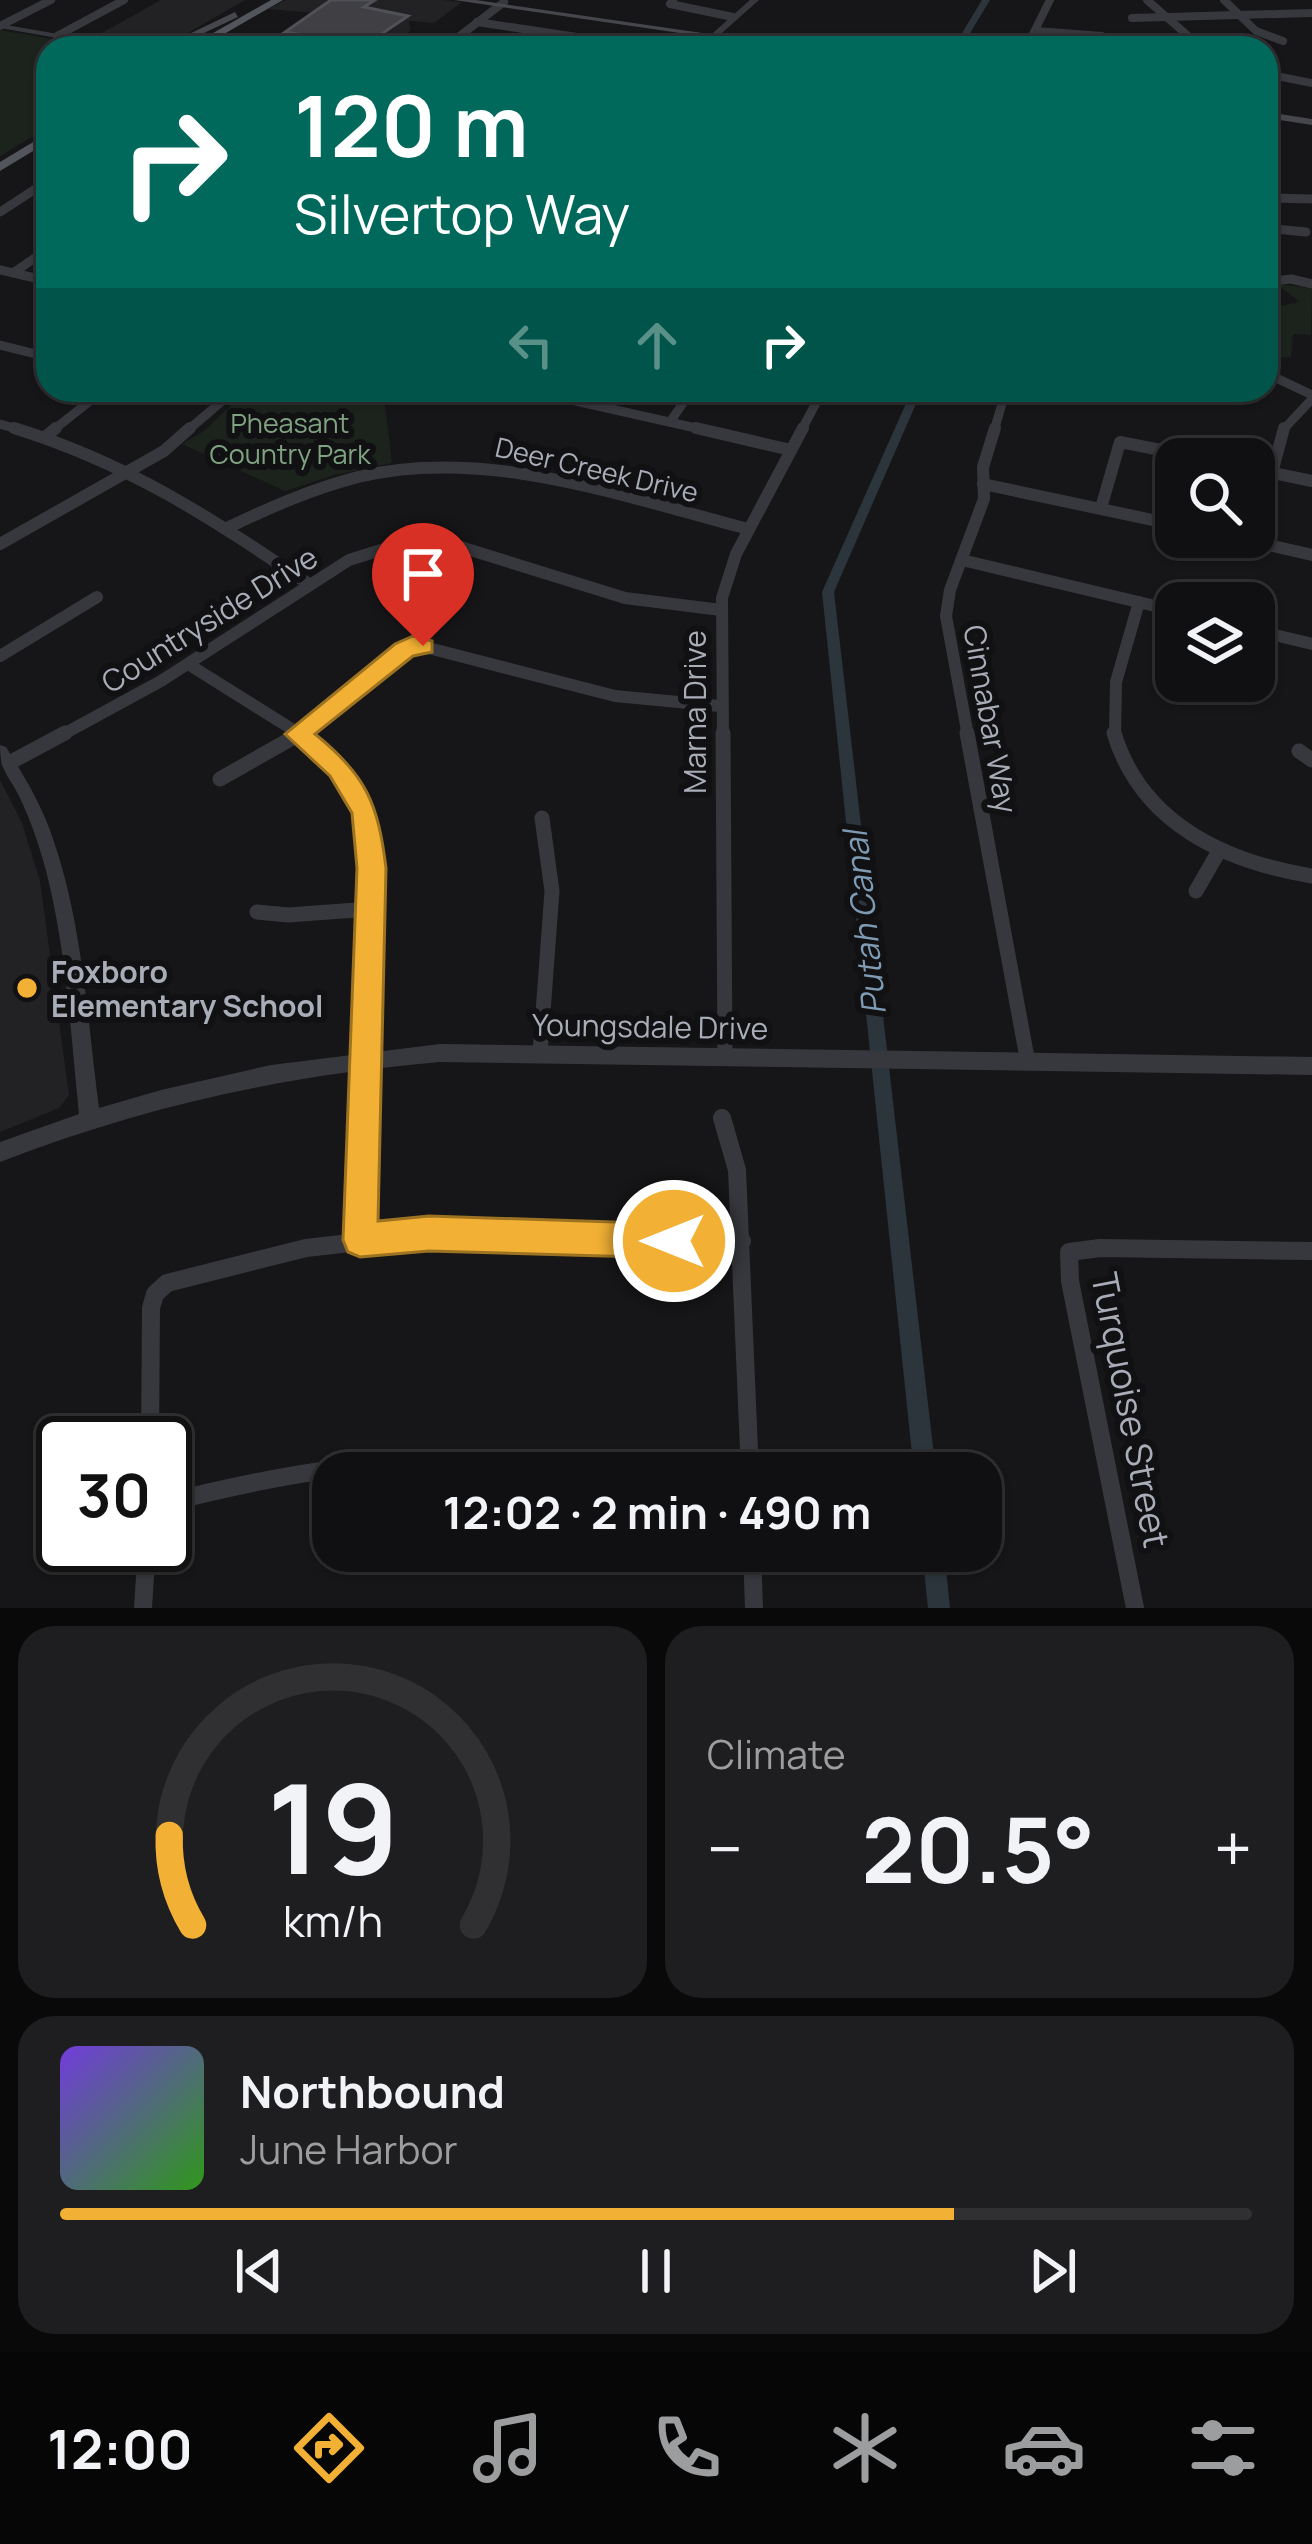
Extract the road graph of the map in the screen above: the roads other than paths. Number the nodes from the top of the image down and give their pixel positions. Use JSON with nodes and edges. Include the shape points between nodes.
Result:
{"nodes":[{"id":1,"x":51,"y":0,"type":"edge"},
{"id":2,"x":124,"y":0,"type":"edge"},
{"id":3,"x":259,"y":0,"type":"edge"},
{"id":4,"x":278,"y":0,"type":"edge"},
{"id":5,"x":458,"y":0,"type":"edge"},
{"id":6,"x":673,"y":0,"type":"edge"},
{"id":7,"x":755,"y":0,"type":"edge"},
{"id":8,"x":1050,"y":0,"type":"edge"},
{"id":9,"x":1148,"y":0,"type":"edge"},
{"id":10,"x":1224,"y":0,"type":"edge"},
{"id":11,"x":1297,"y":0,"type":"edge"},
{"id":12,"x":499,"y":2,"type":"edge"},
{"id":13,"x":1312,"y":13,"type":"edge"},
{"id":14,"x":235,"y":15,"type":"junction"},
{"id":15,"x":734,"y":16,"type":"junction"},
{"id":16,"x":1241,"y":16,"type":"junction"},
{"id":17,"x":1132,"y":18,"type":"dead end"},
{"id":18,"x":1166,"y":19,"type":"junction"},
{"id":19,"x":477,"y":22,"type":"junction"},
{"id":20,"x":0,"y":26,"type":"edge"},
{"id":21,"x":1036,"y":31,"type":"junction"},
{"id":22,"x":714,"y":35,"type":"junction"},
{"id":23,"x":57,"y":36,"type":"joint"},
{"id":24,"x":190,"y":36,"type":"edge"},
{"id":25,"x":210,"y":36,"type":"edge"},
{"id":26,"x":212,"y":36,"type":"edge"},
{"id":27,"x":459,"y":36,"type":"edge"},
{"id":28,"x":570,"y":36,"type":"edge"},
{"id":29,"x":721,"y":36,"type":"edge"},
{"id":30,"x":1033,"y":36,"type":"edge"},
{"id":31,"x":1091,"y":36,"type":"edge"},
{"id":32,"x":1187,"y":36,"type":"edge"},
{"id":33,"x":1271,"y":36,"type":"edge"},
{"id":34,"x":1278,"y":38,"type":"edge"},
{"id":35,"x":1283,"y":40,"type":"dead end"},
{"id":36,"x":1278,"y":78,"type":"edge"},
{"id":37,"x":1312,"y":83,"type":"edge"},
{"id":38,"x":1278,"y":117,"type":"edge"},
{"id":39,"x":1312,"y":122,"type":"edge"},
{"id":40,"x":36,"y":144,"type":"edge"},
{"id":41,"x":0,"y":167,"type":"edge"},
{"id":42,"x":36,"y":189,"type":"edge"},
{"id":43,"x":1278,"y":198,"type":"edge"},
{"id":44,"x":1312,"y":199,"type":"edge"},
{"id":45,"x":0,"y":212,"type":"edge"},
{"id":46,"x":1278,"y":229,"type":"edge"},
{"id":47,"x":1306,"y":232,"type":"dead end"},
{"id":48,"x":36,"y":257,"type":"edge"},
{"id":49,"x":0,"y":270,"type":"edge"},
{"id":50,"x":13,"y":273,"type":"junction"},
{"id":51,"x":36,"y":278,"type":"edge"},
{"id":52,"x":1278,"y":281,"type":"edge"},
{"id":53,"x":1312,"y":284,"type":"edge"},
{"id":54,"x":0,"y":345,"type":"edge"},
{"id":55,"x":36,"y":354,"type":"edge"},
{"id":56,"x":1278,"y":379,"type":"edge"},
{"id":57,"x":1312,"y":397,"type":"edge"},
{"id":58,"x":89,"y":402,"type":"edge"},
{"id":59,"x":222,"y":402,"type":"edge"},
{"id":60,"x":593,"y":402,"type":"edge"},
{"id":61,"x":684,"y":402,"type":"edge"},
{"id":62,"x":817,"y":402,"type":"edge"},
{"id":63,"x":1002,"y":402,"type":"edge"},
{"id":64,"x":670,"y":422,"type":"junction"},
{"id":65,"x":0,"y":424,"type":"edge"},
{"id":66,"x":45,"y":437,"type":"junction"},
{"id":67,"x":1155,"y":449,"type":"edge"},
{"id":68,"x":791,"y":450,"type":"junction"},
{"id":69,"x":1275,"y":459,"type":"edge"},
{"id":70,"x":129,"y":472,"type":"junction"},
{"id":71,"x":1275,"y":474,"type":"edge"},
{"id":72,"x":1312,"y":481,"type":"edge"},
{"id":73,"x":982,"y":484,"type":"junction"},
{"id":74,"x":1101,"y":508,"type":"junction"},
{"id":75,"x":1155,"y":520,"type":"edge"},
{"id":76,"x":229,"y":526,"type":"junction"},
{"id":77,"x":748,"y":529,"type":"junction"},
{"id":78,"x":0,"y":544,"type":"edge"},
{"id":79,"x":1275,"y":547,"type":"edge"},
{"id":80,"x":1312,"y":555,"type":"edge"},
{"id":81,"x":962,"y":560,"type":"junction"},
{"id":82,"x":310,"y":585,"type":"junction"},
{"id":83,"x":97,"y":597,"type":"dead end"},
{"id":84,"x":1138,"y":602,"type":"junction"},
{"id":85,"x":1155,"y":606,"type":"edge"},
{"id":86,"x":721,"y":610,"type":"junction"},
{"id":87,"x":1275,"y":635,"type":"edge"},
{"id":88,"x":1312,"y":644,"type":"edge"},
{"id":89,"x":0,"y":656,"type":"edge"},
{"id":90,"x":188,"y":664,"type":"junction"},
{"id":91,"x":720,"y":706,"type":"junction"},
{"id":92,"x":298,"y":734,"type":"junction"},
{"id":93,"x":4,"y":757,"type":"edge"},
{"id":94,"x":220,"y":779,"type":"dead end"},
{"id":95,"x":542,"y":818,"type":"dead end"},
{"id":96,"x":1219,"y":851,"type":"junction"},
{"id":97,"x":1312,"y":876,"type":"edge"},
{"id":98,"x":1196,"y":891,"type":"dead end"},
{"id":99,"x":370,"y":909,"type":"junction"},
{"id":100,"x":257,"y":912,"type":"dead end"},
{"id":101,"x":540,"y":1053,"type":"junction"},
{"id":102,"x":725,"y":1057,"type":"junction"},
{"id":103,"x":363,"y":1058,"type":"junction"},
{"id":104,"x":1028,"y":1063,"type":"junction"},
{"id":105,"x":1312,"y":1066,"type":"edge"},
{"id":106,"x":722,"y":1118,"type":"dead end"},
{"id":107,"x":90,"y":1119,"type":"junction"},
{"id":108,"x":0,"y":1152,"type":"edge"},
{"id":109,"x":360,"y":1240,"type":"junction"},
{"id":110,"x":742,"y":1241,"type":"junction"},
{"id":111,"x":1312,"y":1251,"type":"edge"},
{"id":112,"x":151,"y":1416,"type":"edge"},
{"id":113,"x":749,"y":1452,"type":"edge"},
{"id":114,"x":312,"y":1467,"type":"edge"},
{"id":115,"x":192,"y":1496,"type":"edge"},
{"id":116,"x":145,"y":1572,"type":"edge"},
{"id":117,"x":753,"y":1572,"type":"edge"},
{"id":118,"x":143,"y":1608,"type":"edge"},
{"id":119,"x":754,"y":1608,"type":"edge"},
{"id":120,"x":1135,"y":1608,"type":"edge"}],
"edges":[{"from":1,"to":20,"type":"street"},
{"from":2,"to":23,"type":"street"},
{"from":3,"to":14,"type":"main road"},
{"from":4,"to":26,"type":"main road"},
{"from":5,"to":12,"type":"main road"},
{"from":6,"to":15,"type":"street"},
{"from":7,"to":15,"type":"street"},
{"from":8,"to":21,"type":"street"},
{"from":9,"to":18,"type":"street"},
{"from":10,"to":16,"type":"street"},
{"from":11,"to":13,"type":"street"},
{"from":12,"to":19,"type":"street"},
{"from":12,"to":22,"type":"main road"},
{"from":13,"to":16,"type":"street"},
{"from":14,"to":24,"type":"main road"},
{"from":14,"to":25,"type":"main road"},
{"from":15,"to":22,"type":"street"},
{"from":16,"to":18,"type":"street"},
{"from":16,"to":33,"type":"street"},
{"from":17,"to":18,"type":"street"},
{"from":18,"to":32,"type":"street"},
{"from":19,"to":27,"type":"street"},
{"from":19,"to":28,"type":"street"},
{"from":20,"to":23,"type":"street"},
{"from":21,"to":30,"type":"street"},
{"from":21,"to":31,"type":"street"},
{"from":22,"to":29,"type":"main road"},
{"from":34,"to":35,"type":"street"},
{"from":36,"to":37,"type":"street"},
{"from":38,"to":39,"type":"main road"},
{"from":40,"to":41,"type":"main road"},
{"from":42,"to":45,"type":"street"},
{"from":43,"to":44,"type":"street"},
{"from":46,"to":47,"type":"street"},
{"from":48,"to":50,"type":"street"},
{"from":49,"to":50,"type":"street"},
{"from":50,"to":51,"type":"street"},
{"from":52,"to":53,"type":"street"},
{"from":54,"to":55,"type":"street"},
{"from":56,"to":57,"type":"street"},
{"from":57,"to":69,"type":"street","via":[[1281,431]]},
{"from":58,"to":66,"type":"street"},
{"from":59,"to":70,"type":"street"},
{"from":60,"to":64,"type":"street"},
{"from":61,"to":64,"type":"street"},
{"from":62,"to":68,"type":"street","name":"Marna Drive"},
{"from":63,"to":73,"type":"street","name":"Cinnabar Way"},
{"from":64,"to":68,"type":"street"},
{"from":65,"to":66,"type":"street"},
{"from":66,"to":70,"type":"street"},
{"from":67,"to":74,"type":"street","via":[[1120,442]]},
{"from":68,"to":77,"type":"street","name":"Marna Drive"},
{"from":70,"to":76,"type":"street"},
{"from":70,"to":78,"type":"street"},
{"from":71,"to":72,"type":"street"},
{"from":73,"to":74,"type":"street"},
{"from":73,"to":81,"type":"street","name":"Cinnabar Way","via":[[984,500]]},
{"from":74,"to":75,"type":"street"},
{"from":76,"to":77,"type":"street","name":"Deer Creek Drive","via":[[344,477],[433,465],[529,475]]},
{"from":76,"to":82,"type":"street"},
{"from":77,"to":86,"type":"street","name":"Marna Drive"},
{"from":79,"to":80,"type":"street"},
{"from":81,"to":84,"type":"street"},
{"from":81,"to":104,"type":"street","name":"Cinnabar Way","via":[[946,639]]},
{"from":82,"to":86,"type":"street","name":"Countryside Drive","via":[[367,553],[429,542],[625,598]]},
{"from":82,"to":90,"type":"street","name":"Countryside Drive"},
{"from":83,"to":89,"type":"street"},
{"from":84,"to":85,"type":"street"},
{"from":84,"to":96,"type":"street","via":[[1114,704],[1120,752],[1166,816]]},
{"from":86,"to":91,"type":"street","name":"Marna Drive"},
{"from":87,"to":88,"type":"street"},
{"from":90,"to":92,"type":"street"},
{"from":90,"to":93,"type":"street","name":"Countryside Drive"},
{"from":91,"to":92,"type":"street","via":[[615,696],[413,644]]},
{"from":91,"to":102,"type":"street","name":"Marna Drive"},
{"from":92,"to":94,"type":"street"},
{"from":92,"to":99,"type":"street","via":[[340,769],[365,813]]},
{"from":93,"to":107,"type":"street","via":[[37,816],[57,882]]},
{"from":95,"to":101,"type":"street","via":[[552,891]]},
{"from":96,"to":97,"type":"street"},
{"from":96,"to":98,"type":"street"},
{"from":99,"to":100,"type":"street"},
{"from":99,"to":103,"type":"street"},
{"from":101,"to":102,"type":"street","name":"Youngsdale Drive"},
{"from":101,"to":103,"type":"street","name":"Youngsdale Drive"},
{"from":102,"to":104,"type":"street","name":"Youngsdale Drive"},
{"from":103,"to":107,"type":"street","name":"Youngsdale Drive","via":[[237,1078]]},
{"from":103,"to":109,"type":"street"},
{"from":104,"to":105,"type":"street","name":"Youngsdale Drive"},
{"from":106,"to":110,"type":"street","via":[[737,1170]]},
{"from":107,"to":108,"type":"street","name":"Youngsdale Drive"},
{"from":109,"to":110,"type":"street","via":[[429,1234]]},
{"from":109,"to":112,"type":"street","via":[[167,1283],[155,1294]]},
{"from":110,"to":113,"type":"street"},
{"from":111,"to":120,"type":"street","name":"Turquoise Street","via":[[1069,1252]]},
{"from":114,"to":115,"type":"street"},
{"from":116,"to":118,"type":"street"},
{"from":117,"to":119,"type":"street"}]}
